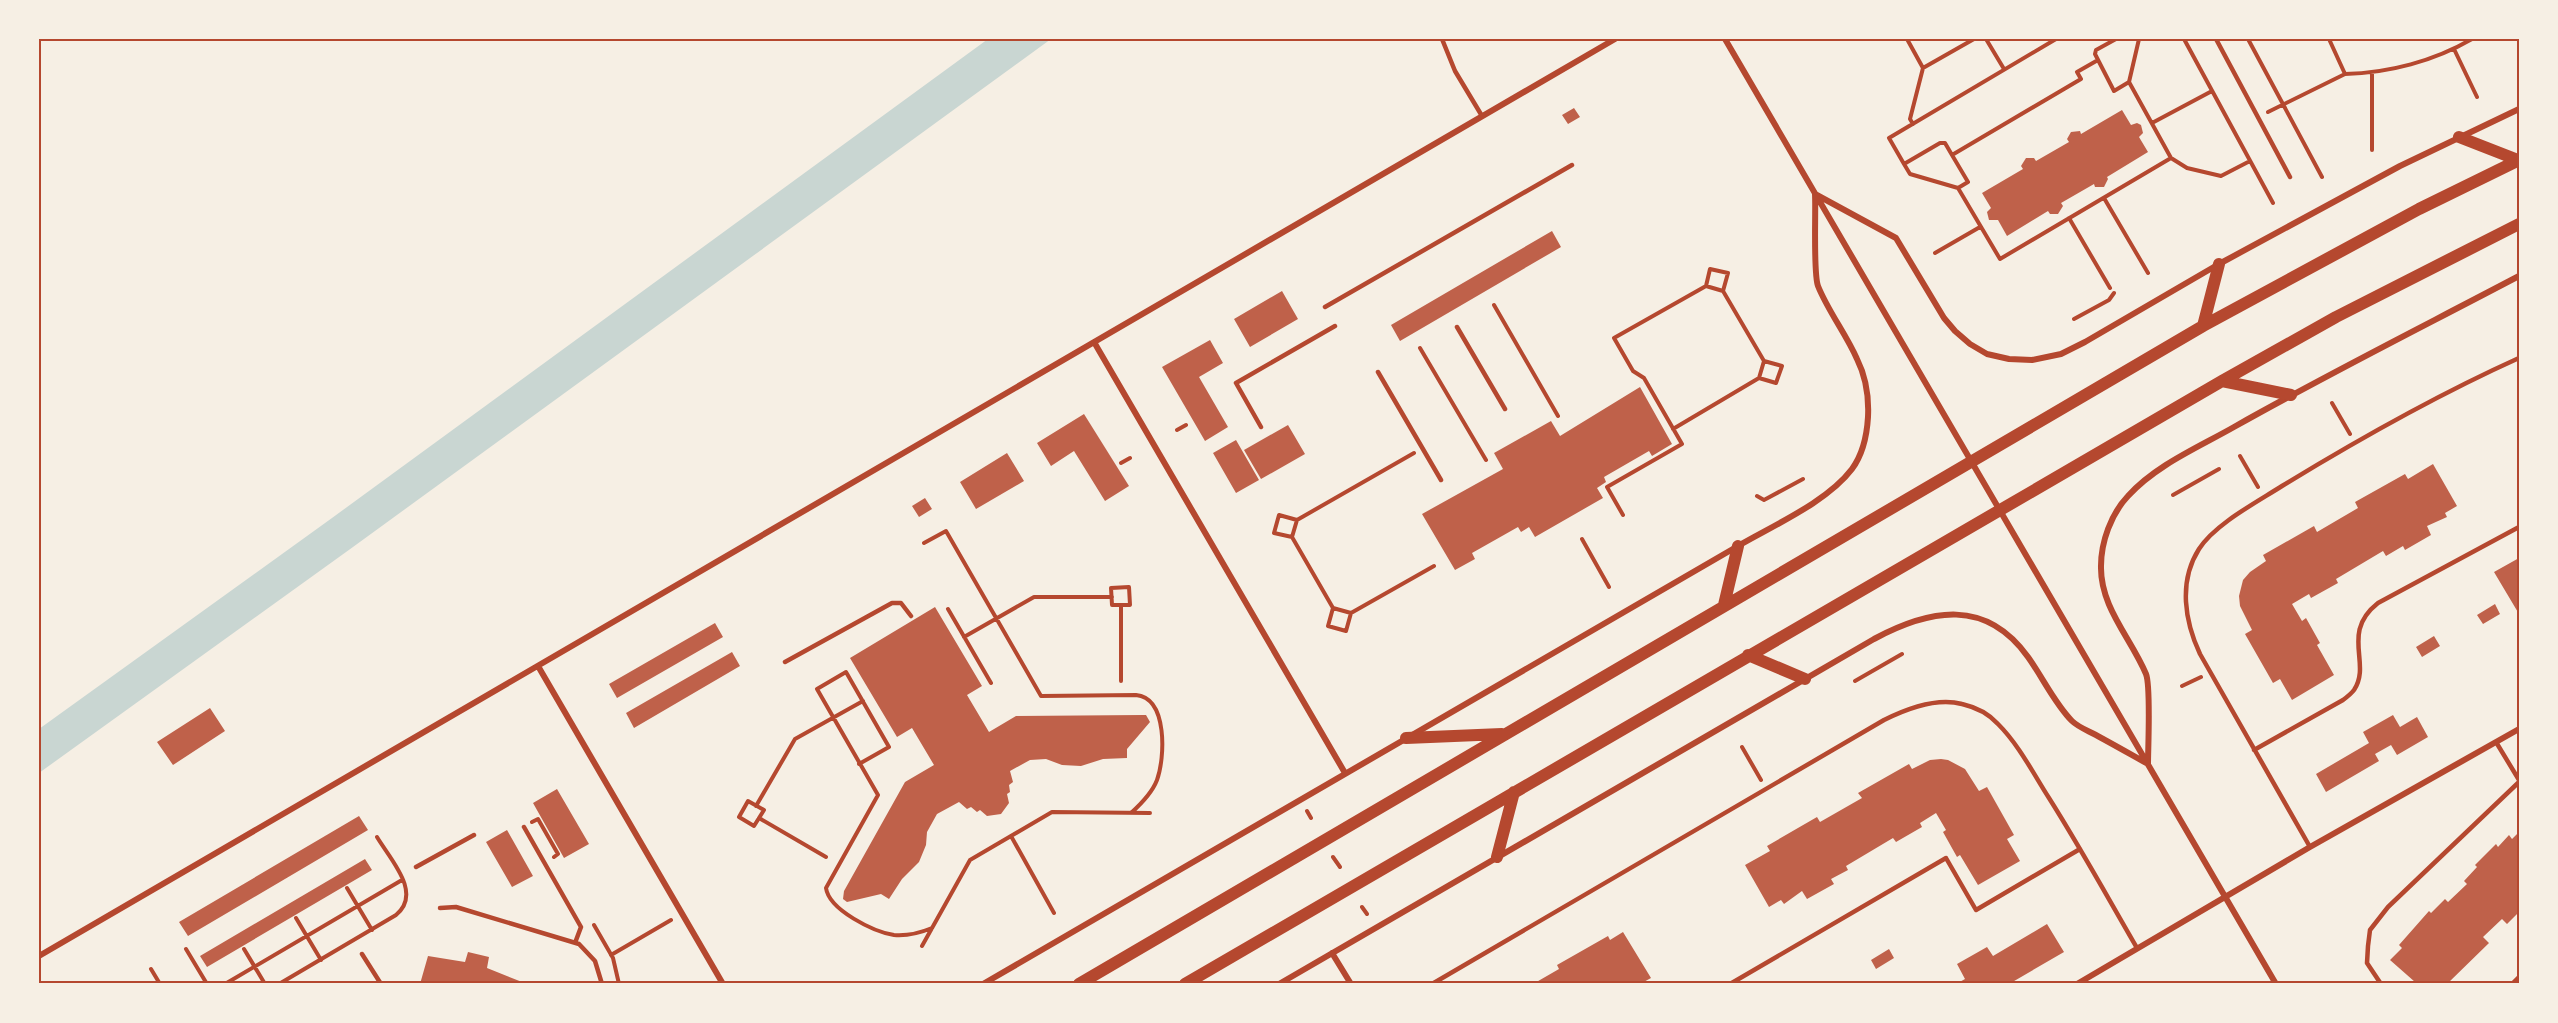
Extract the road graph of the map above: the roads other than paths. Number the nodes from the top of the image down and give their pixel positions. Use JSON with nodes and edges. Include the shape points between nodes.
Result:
{"nodes":[{"id":1,"x":1442,"y":39,"type":"edge"},
{"id":2,"x":1615,"y":39,"type":"edge"},
{"id":3,"x":1725,"y":39,"type":"edge"},
{"id":4,"x":2216,"y":39,"type":"edge"},
{"id":5,"x":2519,"y":109,"type":"edge"},
{"id":6,"x":1482,"y":116,"type":"junction"},
{"id":7,"x":2459,"y":137,"type":"junction"},
{"id":8,"x":2518,"y":160,"type":"edge"},
{"id":9,"x":1572,"y":165,"type":"dead end"},
{"id":10,"x":2290,"y":177,"type":"dead end"},
{"id":11,"x":1815,"y":194,"type":"junction"},
{"id":12,"x":2519,"y":224,"type":"edge"},
{"id":13,"x":2219,"y":264,"type":"junction"},
{"id":14,"x":2519,"y":276,"type":"edge"},
{"id":15,"x":1325,"y":307,"type":"dead end"},
{"id":16,"x":1335,"y":326,"type":"dead end"},
{"id":17,"x":2203,"y":326,"type":"junction"},
{"id":18,"x":1457,"y":327,"type":"dead end"},
{"id":19,"x":1094,"y":342,"type":"junction"},
{"id":20,"x":2519,"y":358,"type":"edge"},
{"id":21,"x":1378,"y":372,"type":"dead end"},
{"id":22,"x":2222,"y":381,"type":"junction"},
{"id":23,"x":2291,"y":395,"type":"junction"},
{"id":24,"x":1505,"y":409,"type":"dead end"},
{"id":25,"x":1261,"y":427,"type":"dead end"},
{"id":26,"x":1971,"y":462,"type":"junction"},
{"id":27,"x":1441,"y":480,"type":"dead end"},
{"id":28,"x":1999,"y":510,"type":"junction"},
{"id":29,"x":2519,"y":527,"type":"edge"},
{"id":30,"x":1738,"y":546,"type":"junction"},
{"id":31,"x":1724,"y":605,"type":"junction"},
{"id":32,"x":910,"y":616,"type":"dead end"},
{"id":33,"x":1748,"y":656,"type":"junction"},
{"id":34,"x":785,"y":662,"type":"dead end"},
{"id":35,"x":538,"y":666,"type":"junction"},
{"id":36,"x":1805,"y":679,"type":"junction"},
{"id":37,"x":2519,"y":729,"type":"edge"},
{"id":38,"x":1503,"y":734,"type":"junction"},
{"id":39,"x":1406,"y":738,"type":"junction"},
{"id":40,"x":2496,"y":742,"type":"junction"},
{"id":41,"x":2254,"y":750,"type":"junction"},
{"id":42,"x":2148,"y":764,"type":"junction"},
{"id":43,"x":1345,"y":773,"type":"junction"},
{"id":44,"x":2519,"y":781,"type":"edge"},
{"id":45,"x":1514,"y":792,"type":"junction"},
{"id":46,"x":524,"y":827,"type":"dead end"},
{"id":47,"x":474,"y":835,"type":"dead end"},
{"id":48,"x":2310,"y":847,"type":"junction"},
{"id":49,"x":2080,"y":849,"type":"junction"},
{"id":50,"x":1497,"y":857,"type":"junction"},
{"id":51,"x":416,"y":867,"type":"dead end"},
{"id":52,"x":2225,"y":897,"type":"junction"},
{"id":53,"x":440,"y":908,"type":"dead end"},
{"id":54,"x":575,"y":943,"type":"junction"},
{"id":55,"x":2137,"y":948,"type":"junction"},
{"id":56,"x":1332,"y":953,"type":"junction"},
{"id":57,"x":362,"y":954,"type":"dead end"},
{"id":58,"x":39,"y":956,"type":"edge"},
{"id":59,"x":2519,"y":977,"type":"edge"},
{"id":60,"x":381,"y":984,"type":"edge"},
{"id":61,"x":602,"y":984,"type":"edge"},
{"id":62,"x":723,"y":984,"type":"edge"},
{"id":63,"x":983,"y":984,"type":"edge"},
{"id":64,"x":1079,"y":984,"type":"edge"},
{"id":65,"x":1185,"y":984,"type":"edge"},
{"id":66,"x":1279,"y":984,"type":"edge"},
{"id":67,"x":1351,"y":984,"type":"edge"},
{"id":68,"x":1432,"y":984,"type":"edge"},
{"id":69,"x":1730,"y":984,"type":"edge"},
{"id":70,"x":2077,"y":984,"type":"edge"},
{"id":71,"x":2276,"y":984,"type":"edge"},
{"id":72,"x":2381,"y":984,"type":"edge"},
{"id":73,"x":2512,"y":984,"type":"edge"}],
"edges":[{"from":1,"to":6,"type":"lane","via":[[1455,71]]},
{"from":2,"to":6,"type":"street"},
{"from":3,"to":11,"type":"street"},
{"from":4,"to":10,"type":"lane"},
{"from":5,"to":7,"type":"street"},
{"from":6,"to":19,"type":"street"},
{"from":7,"to":8,"type":"main road"},
{"from":7,"to":13,"type":"street"},
{"from":8,"to":17,"type":"main road"},
{"from":9,"to":15,"type":"lane"},
{"from":11,"to":13,"type":"street","via":[[1896,238],[1955,331],[1987,354],[2009,359],[2032,360],[2061,354]]},
{"from":11,"to":26,"type":"street"},
{"from":11,"to":30,"type":"street","via":[[1817,284],[1858,360],[1867,387],[1867,431],[1853,468],[1839,482]]},
{"from":12,"to":22,"type":"main road","via":[[2336,317]]},
{"from":13,"to":17,"type":"main road"},
{"from":14,"to":23,"type":"street"},
{"from":16,"to":25,"type":"lane","via":[[1236,383]]},
{"from":17,"to":26,"type":"main road"},
{"from":18,"to":24,"type":"lane"},
{"from":19,"to":35,"type":"street"},
{"from":19,"to":43,"type":"street"},
{"from":20,"to":41,"type":"lane","via":[[2445,392],[2264,497],[2199,549],[2188,574],[2185,605],[2189,631]]},
{"from":21,"to":27,"type":"lane"},
{"from":22,"to":23,"type":"main road"},
{"from":22,"to":28,"type":"main road"},
{"from":23,"to":42,"type":"street","via":[[2142,483],[2115,514],[2106,534],[2101,567],[2103,588],[2147,676]]},
{"from":26,"to":28,"type":"street"},
{"from":26,"to":31,"type":"main road"},
{"from":28,"to":33,"type":"main road"},
{"from":28,"to":42,"type":"street"},
{"from":29,"to":41,"type":"lane","via":[[2366,613],[2359,625],[2358,677],[2354,689],[2343,700]]},
{"from":30,"to":31,"type":"main road"},
{"from":30,"to":39,"type":"street"},
{"from":31,"to":38,"type":"main road"},
{"from":32,"to":34,"type":"lane","via":[[901,603],[892,603]]},
{"from":33,"to":36,"type":"main road"},
{"from":33,"to":45,"type":"main road"},
{"from":35,"to":58,"type":"street"},
{"from":35,"to":62,"type":"street"},
{"from":36,"to":42,"type":"street","via":[[1899,625],[1922,617],[1952,614],[1980,619],[1999,628],[2026,654],[2073,723]]},
{"from":36,"to":50,"type":"street"},
{"from":37,"to":40,"type":"street"},
{"from":38,"to":39,"type":"main road"},
{"from":38,"to":64,"type":"main road"},
{"from":39,"to":43,"type":"street"},
{"from":40,"to":44,"type":"lane"},
{"from":40,"to":48,"type":"street"},
{"from":41,"to":48,"type":"lane"},
{"from":42,"to":52,"type":"street"},
{"from":43,"to":63,"type":"street"},
{"from":44,"to":72,"type":"lane","via":[[2388,907],[2370,930],[2367,963]]},
{"from":45,"to":50,"type":"main road"},
{"from":45,"to":65,"type":"main road"},
{"from":46,"to":54,"type":"lane","via":[[581,927]]},
{"from":47,"to":51,"type":"lane"},
{"from":48,"to":52,"type":"street"},
{"from":49,"to":55,"type":"lane"},
{"from":49,"to":68,"type":"lane","via":[[2014,741],[1996,721],[1960,703],[1907,708]]},
{"from":49,"to":69,"type":"lane","via":[[1976,910],[1946,858]]},
{"from":50,"to":56,"type":"street"},
{"from":52,"to":55,"type":"street"},
{"from":52,"to":71,"type":"street"},
{"from":53,"to":54,"type":"lane","via":[[456,907]]},
{"from":54,"to":61,"type":"lane","via":[[596,961]]},
{"from":55,"to":70,"type":"street"},
{"from":56,"to":66,"type":"street"},
{"from":56,"to":67,"type":"street"},
{"from":57,"to":60,"type":"lane"},
{"from":59,"to":73,"type":"lane"}]}
